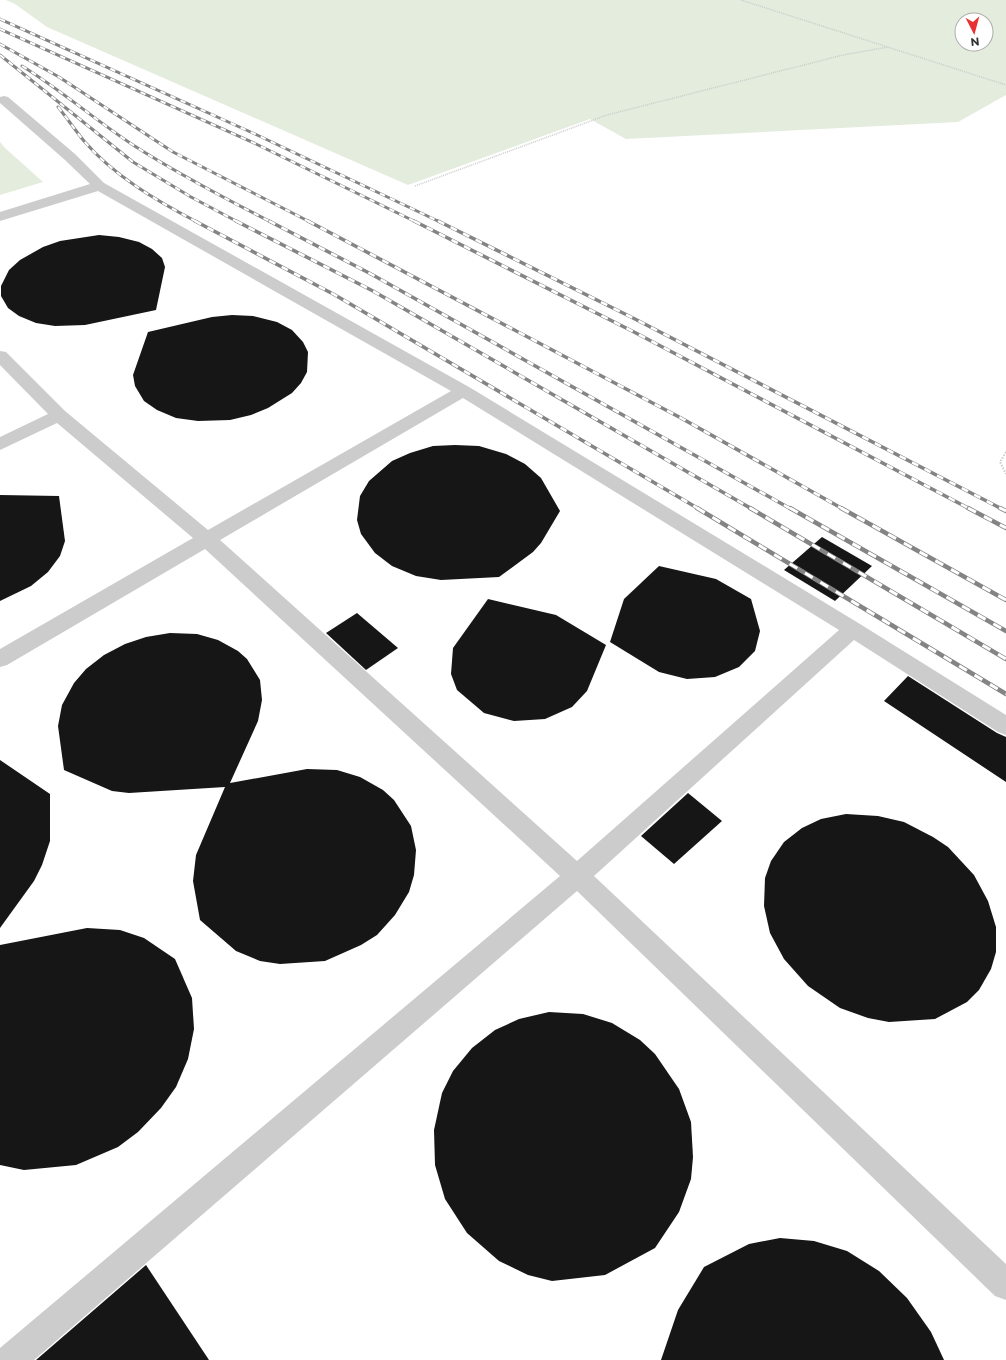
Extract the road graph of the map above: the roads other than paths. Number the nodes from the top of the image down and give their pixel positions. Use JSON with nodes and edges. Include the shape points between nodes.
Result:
{"nodes":[{"id":1,"x":4,"y":100,"type":"dead end"},
{"id":2,"x":99,"y":186,"type":"junction"},
{"id":3,"x":0,"y":217,"type":"edge"},
{"id":4,"x":0,"y":356,"type":"edge"},
{"id":5,"x":463,"y":390,"type":"junction"},
{"id":6,"x":59,"y":415,"type":"junction"},
{"id":7,"x":0,"y":444,"type":"edge"},
{"id":8,"x":206,"y":539,"type":"junction"},
{"id":9,"x":853,"y":629,"type":"junction"},
{"id":10,"x":0,"y":659,"type":"edge"},
{"id":11,"x":1006,"y":726,"type":"edge"},
{"id":12,"x":578,"y":876,"type":"junction"},
{"id":13,"x":1006,"y":1284,"type":"edge"},
{"id":14,"x":10,"y":1360,"type":"edge"}],
"edges":[{"from":1,"to":2,"type":"lane","via":[[70,157]]},
{"from":2,"to":3,"type":"lane"},
{"from":2,"to":5,"type":"lane"},
{"from":4,"to":6,"type":"lane"},
{"from":5,"to":8,"type":"lane"},
{"from":5,"to":9,"type":"lane"},
{"from":6,"to":7,"type":"lane"},
{"from":6,"to":8,"type":"lane"},
{"from":8,"to":10,"type":"lane"},
{"from":8,"to":12,"type":"lane"},
{"from":9,"to":11,"type":"lane"},
{"from":9,"to":12,"type":"lane"},
{"from":12,"to":13,"type":"lane"},
{"from":12,"to":14,"type":"lane"}]}
